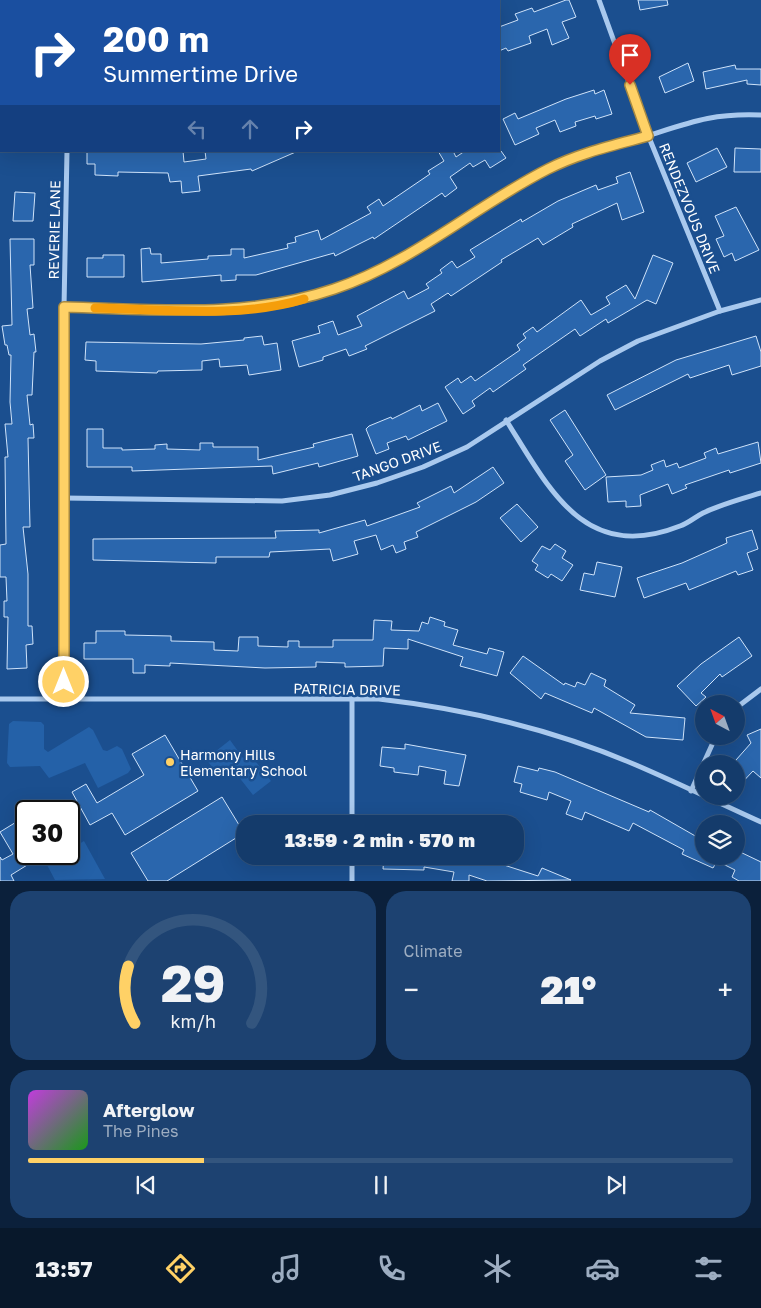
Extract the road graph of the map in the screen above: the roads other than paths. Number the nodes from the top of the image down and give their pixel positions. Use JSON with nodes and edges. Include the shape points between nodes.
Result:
{"nodes":[{"id":1,"x":599,"y":0,"type":"edge"},
{"id":2,"x":761,"y":115,"type":"edge"},
{"id":3,"x":648,"y":136,"type":"junction"},
{"id":4,"x":67,"y":152,"type":"edge"},
{"id":5,"x":761,"y":300,"type":"edge"},
{"id":6,"x":64,"y":307,"type":"junction"},
{"id":7,"x":720,"y":311,"type":"junction"},
{"id":8,"x":506,"y":420,"type":"junction"},
{"id":9,"x":761,"y":493,"type":"edge"},
{"id":10,"x":64,"y":498,"type":"junction"},
{"id":11,"x":761,"y":689,"type":"edge"},
{"id":12,"x":0,"y":699,"type":"edge"},
{"id":13,"x":352,"y":699,"type":"junction"},
{"id":14,"x":64,"y":700,"type":"junction"},
{"id":15,"x":745,"y":701,"type":"edge"},
{"id":16,"x":712,"y":745,"type":"edge"},
{"id":17,"x":691,"y":791,"type":"junction"},
{"id":18,"x":352,"y":815,"type":"edge"},
{"id":19,"x":761,"y":822,"type":"edge"},
{"id":20,"x":352,"y":865,"type":"edge"},
{"id":21,"x":352,"y":880,"type":"edge"}],
"edges":[{"from":1,"to":3,"type":"street","name":"RENDEZVOUS DRIVE"},
{"from":2,"to":3,"type":"street","via":[[726,115],[696,120]]},
{"from":3,"to":6,"type":"street","via":[[583,154],[548,169],[377,271],[300,300],[227,310]]},
{"from":3,"to":7,"type":"street","name":"RENDEZVOUS DRIVE"},
{"from":4,"to":6,"type":"street","name":"REVERIE LANE"},
{"from":5,"to":7,"type":"street","name":"TANGO DRIVE"},
{"from":6,"to":10,"type":"street","name":"REVERIE LANE"},
{"from":7,"to":8,"type":"street","name":"TANGO DRIVE","via":[[638,341]]},
{"from":8,"to":9,"type":"street","via":[[565,507],[592,526],[612,533],[654,534],[682,526],[720,505]]},
{"from":8,"to":10,"type":"street","name":"TANGO DRIVE","via":[[467,447],[423,467],[330,495],[282,501]]},
{"from":10,"to":14,"type":"street","name":"REVERIE LANE"},
{"from":11,"to":15,"type":"street"},
{"from":12,"to":14,"type":"street","name":"PATRICIA DRIVE"},
{"from":13,"to":14,"type":"street","name":"PATRICIA DRIVE"},
{"from":13,"to":17,"type":"street","name":"PATRICIA DRIVE","via":[[430,706],[546,733],[635,764]]},
{"from":13,"to":18,"type":"street"},
{"from":16,"to":17,"type":"street"},
{"from":17,"to":19,"type":"street","name":"PATRICIA DRIVE"},
{"from":20,"to":21,"type":"street"}]}
